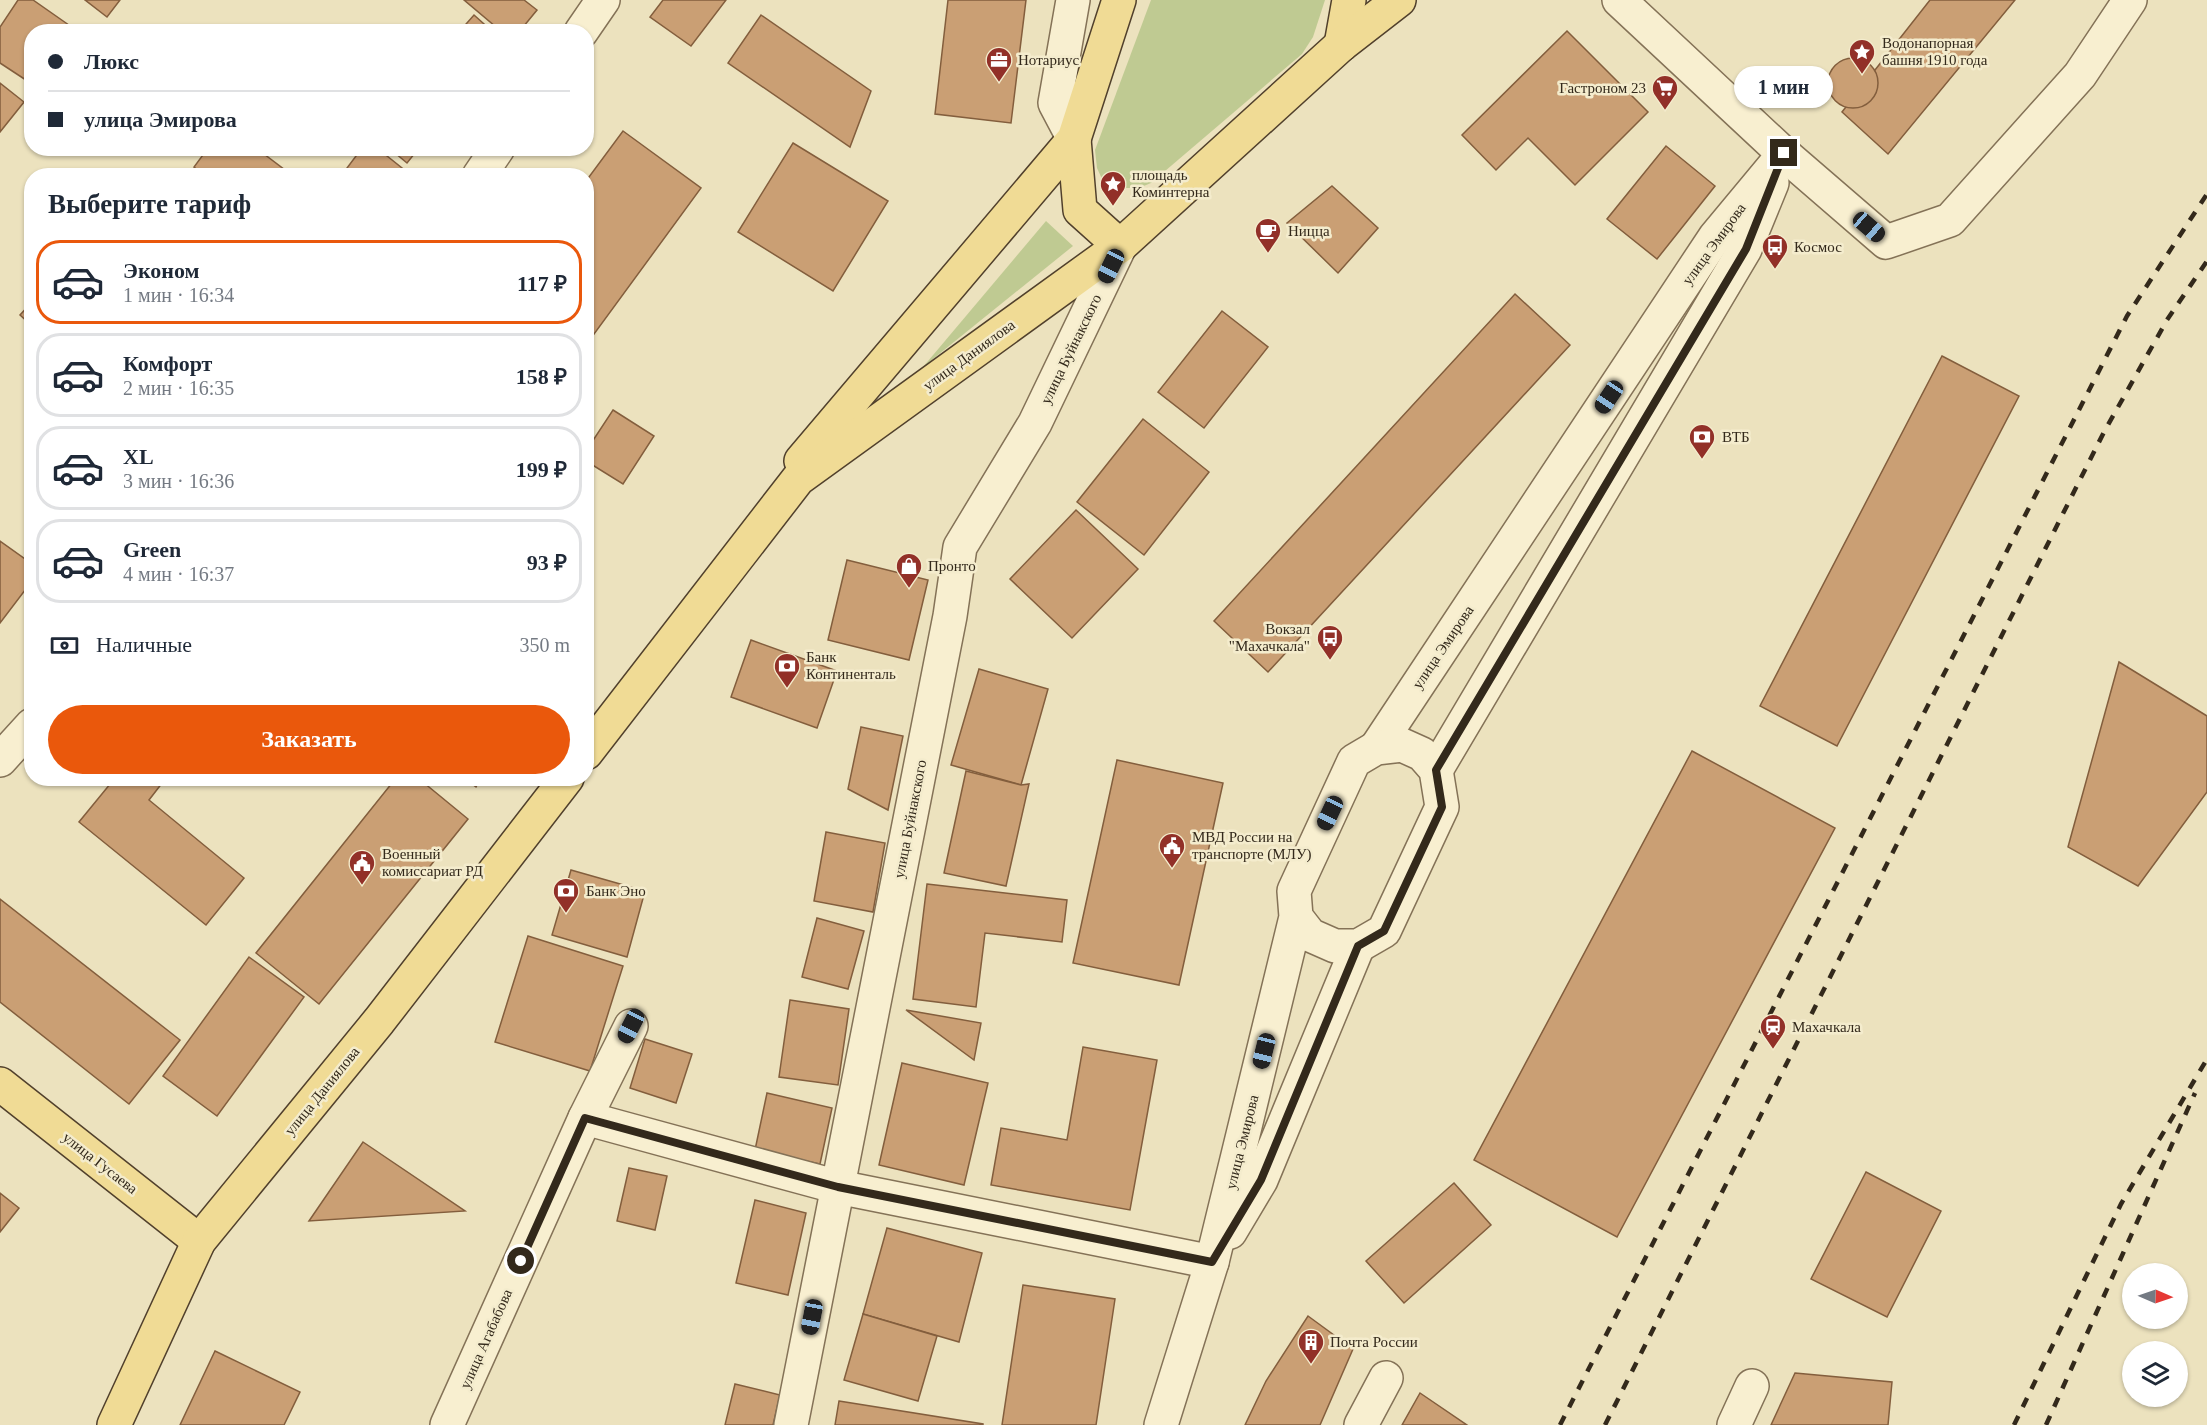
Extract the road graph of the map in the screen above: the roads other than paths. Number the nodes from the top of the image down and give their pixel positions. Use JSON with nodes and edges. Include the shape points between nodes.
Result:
{"nodes":[{"id":1,"x":603,"y":0,"type":"edge"},
{"id":2,"x":1073,"y":0,"type":"edge"},
{"id":3,"x":1119,"y":0,"type":"edge"},
{"id":4,"x":1349,"y":0,"type":"edge"},
{"id":5,"x":1399,"y":0,"type":"edge"},
{"id":6,"x":1619,"y":0,"type":"edge"},
{"id":7,"x":2130,"y":0,"type":"edge"},
{"id":8,"x":586,"y":24,"type":"edge"},
{"id":9,"x":1341,"y":45,"type":"junction"},
{"id":10,"x":1074,"y":138,"type":"junction"},
{"id":11,"x":1784,"y":153,"type":"junction"},
{"id":12,"x":1120,"y":246,"type":"junction"},
{"id":13,"x":594,"y":723,"type":"edge"},
{"id":14,"x":24,"y":734,"type":"edge"},
{"id":15,"x":594,"y":743,"type":"edge"},
{"id":16,"x":1376,"y":748,"type":"junction"},
{"id":17,"x":0,"y":760,"type":"edge"},
{"id":18,"x":1436,"y":770,"type":"junction"},
{"id":19,"x":545,"y":786,"type":"edge"},
{"id":20,"x":561,"y":786,"type":"edge"},
{"id":21,"x":1296,"y":917,"type":"junction"},
{"id":22,"x":1358,"y":946,"type":"junction"},
{"id":23,"x":631,"y":1026,"type":"dead end"},
{"id":24,"x":0,"y":1084,"type":"edge"},
{"id":25,"x":0,"y":1097,"type":"edge"},
{"id":26,"x":585,"y":1118,"type":"junction"},
{"id":27,"x":838,"y":1187,"type":"junction"},
{"id":28,"x":193,"y":1243,"type":"junction"},
{"id":29,"x":1212,"y":1262,"type":"junction"},
{"id":30,"x":1386,"y":1378,"type":"dead end"},
{"id":31,"x":1752,"y":1386,"type":"dead end"},
{"id":32,"x":104,"y":1425,"type":"edge"},
{"id":33,"x":114,"y":1425,"type":"edge"},
{"id":34,"x":447,"y":1425,"type":"edge"},
{"id":35,"x":790,"y":1425,"type":"edge"},
{"id":36,"x":1161,"y":1425,"type":"edge"},
{"id":37,"x":1361,"y":1425,"type":"edge"},
{"id":38,"x":1734,"y":1425,"type":"edge"}],
"edges":[{"from":1,"to":8,"type":"street"},
{"from":2,"to":10,"type":"street","via":[[1055,103]]},
{"from":3,"to":10,"type":"main road"},
{"from":4,"to":9,"type":"main road"},
{"from":5,"to":9,"type":"main road","name":"улица Даниялова"},
{"from":6,"to":11,"type":"street"},
{"from":7,"to":11,"type":"street","via":[[2080,75],[1950,220],[1886,242]]},
{"from":9,"to":12,"type":"main road","name":"улица Даниялова"},
{"from":10,"to":12,"type":"main road","via":[[1080,210]]},
{"from":10,"to":13,"type":"main road","via":[[790,474]]},
{"from":11,"to":16,"type":"street","name":"улица Эмирова","via":[[1715,237]]},
{"from":11,"to":18,"type":"street","name":"улица Эмирова","via":[[1746,249]]},
{"from":12,"to":15,"type":"main road","name":"улица Даниялова","via":[[798,478]]},
{"from":12,"to":27,"type":"street","name":"улица Буйнакского","via":[[1035,423],[960,547],[950,616]]},
{"from":14,"to":17,"type":"street"},
{"from":16,"to":18,"type":"street","via":[[1402,745],[1422,754]]},
{"from":16,"to":21,"type":"street","name":"улица Эмирова","via":[[1354,761],[1294,891]]},
{"from":18,"to":22,"type":"street","via":[[1442,807],[1384,931]]},
{"from":19,"to":28,"type":"main road","name":"улица Даниялова"},
{"from":20,"to":28,"type":"main road","name":"улица Даниялова","via":[[380,1021]]},
{"from":21,"to":22,"type":"street","via":[[1311,935],[1335,946]]},
{"from":21,"to":29,"type":"street","name":"улица Эмирова"},
{"from":22,"to":29,"type":"street","name":"улица Эмирова","via":[[1261,1180]]},
{"from":23,"to":26,"type":"street","name":"улица Агабабова"},
{"from":24,"to":28,"type":"main road","name":"улица Гусаева"},
{"from":25,"to":28,"type":"main road","name":"улица Гусаева"},
{"from":26,"to":27,"type":"street"},
{"from":26,"to":34,"type":"street","name":"улица Агабабова"},
{"from":27,"to":29,"type":"street"},
{"from":27,"to":35,"type":"street","name":"улица Буйнакского"},
{"from":28,"to":32,"type":"main road","name":"улица Даниялова"},
{"from":28,"to":33,"type":"main road","name":"улица Даниялова"},
{"from":29,"to":36,"type":"street","name":"улица Эмирова"},
{"from":30,"to":37,"type":"street"},
{"from":31,"to":38,"type":"street"}]}
